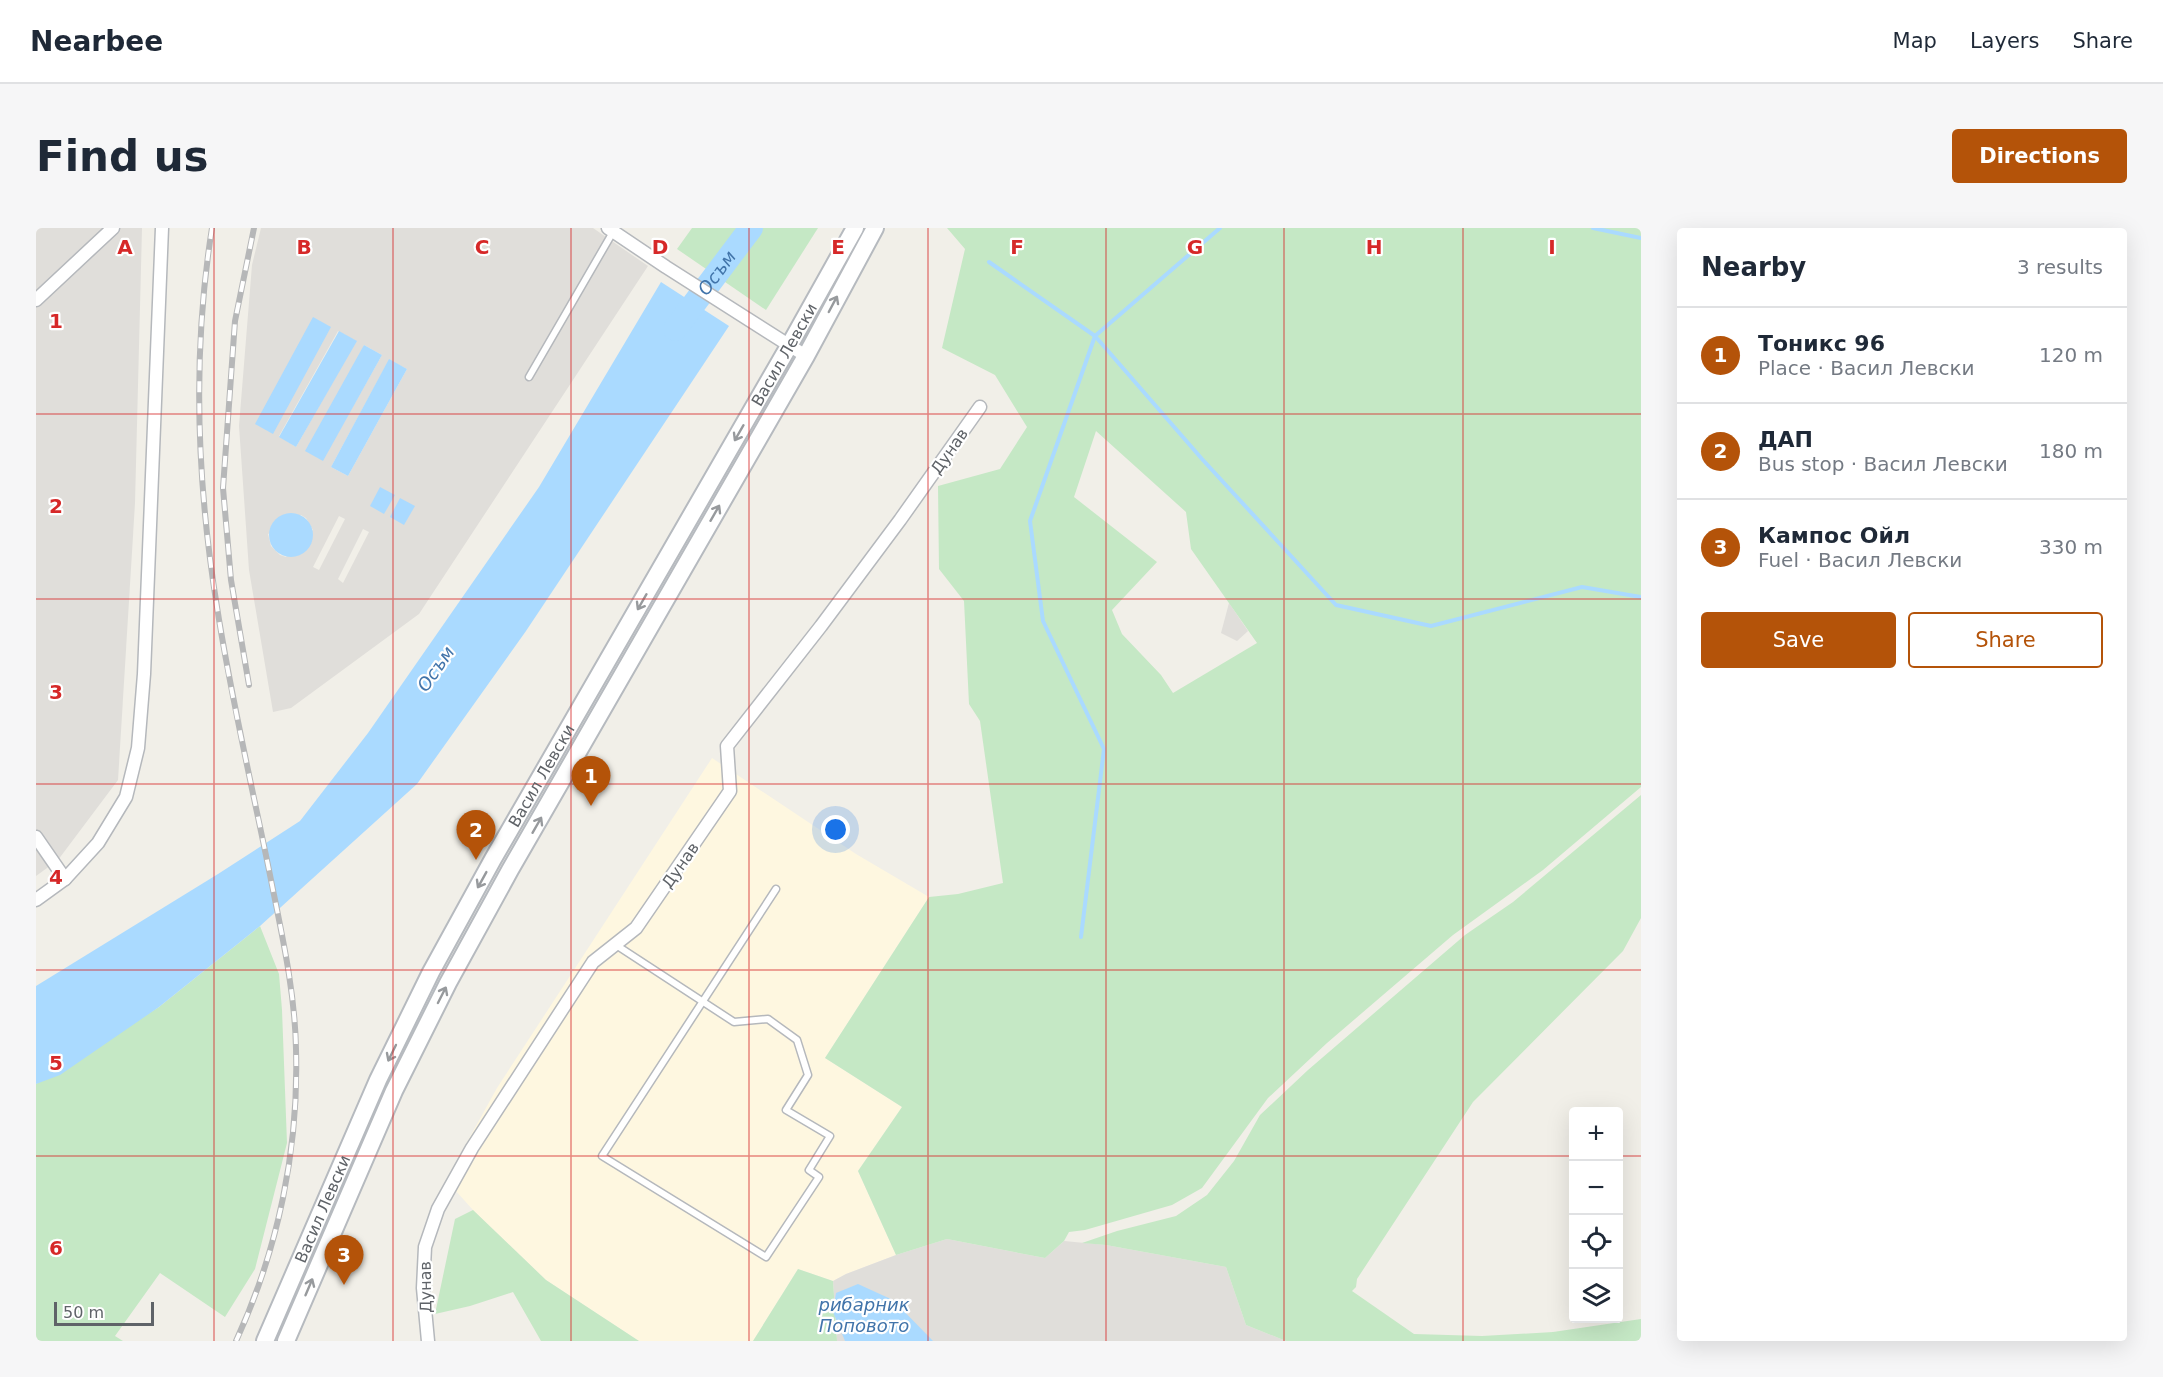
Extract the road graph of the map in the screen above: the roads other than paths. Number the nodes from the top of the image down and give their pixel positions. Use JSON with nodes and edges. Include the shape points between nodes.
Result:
{"nodes":[{"id":1,"x":113,"y":228,"type":"edge"},
{"id":2,"x":162,"y":228,"type":"edge"},
{"id":3,"x":855,"y":228,"type":"edge"},
{"id":4,"x":875,"y":228,"type":"edge"},
{"id":5,"x":611,"y":230,"type":"edge"},
{"id":6,"x":36,"y":300,"type":"edge"},
{"id":7,"x":789,"y":346,"type":"junction"},
{"id":8,"x":806,"y":356,"type":"junction"},
{"id":9,"x":529,"y":377,"type":"dead end"},
{"id":10,"x":980,"y":407,"type":"dead end"},
{"id":11,"x":36,"y":837,"type":"edge"},
{"id":12,"x":65,"y":879,"type":"junction"},
{"id":13,"x":776,"y":889,"type":"dead end"},
{"id":14,"x":36,"y":900,"type":"edge"},
{"id":15,"x":616,"y":944,"type":"junction"},
{"id":16,"x":702,"y":1001,"type":"junction"},
{"id":17,"x":265,"y":1341,"type":"edge"},
{"id":18,"x":286,"y":1341,"type":"edge"},
{"id":19,"x":428,"y":1341,"type":"edge"}],
"edges":[{"from":1,"to":6,"type":"street"},
{"from":2,"to":12,"type":"street","via":[[138,748],[126,797],[98,843]]},
{"from":3,"to":7,"type":"main road","name":"Васил Левски"},
{"from":8,"to":4,"type":"main road","name":"Васил Левски","one_way":true},
{"from":5,"to":7,"type":"street"},
{"from":5,"to":9,"type":"lane"},
{"from":7,"to":8,"type":"street"},
{"from":7,"to":17,"type":"main road","name":"Васил Левски","one_way":true,"via":[[431,972],[373,1091]]},
{"from":18,"to":8,"type":"main road","name":"Васил Левски","one_way":true,"via":[[385,1111],[448,983]]},
{"from":10,"to":15,"type":"street","name":"Дунав","via":[[821,626],[727,746],[730,791],[636,928]]},
{"from":11,"to":12,"type":"street"},
{"from":12,"to":14,"type":"street"},
{"from":13,"to":16,"type":"lane"},
{"from":15,"to":16,"type":"lane"},
{"from":15,"to":19,"type":"street","name":"Дунав","via":[[593,963],[472,1148],[438,1209],[425,1247],[423,1288]]},
{"from":16,"to":16,"type":"lane","via":[[602,1156],[765,1257],[819,1177],[809,1170],[830,1136],[786,1110],[808,1075],[797,1040],[768,1019],[734,1022]]}]}
